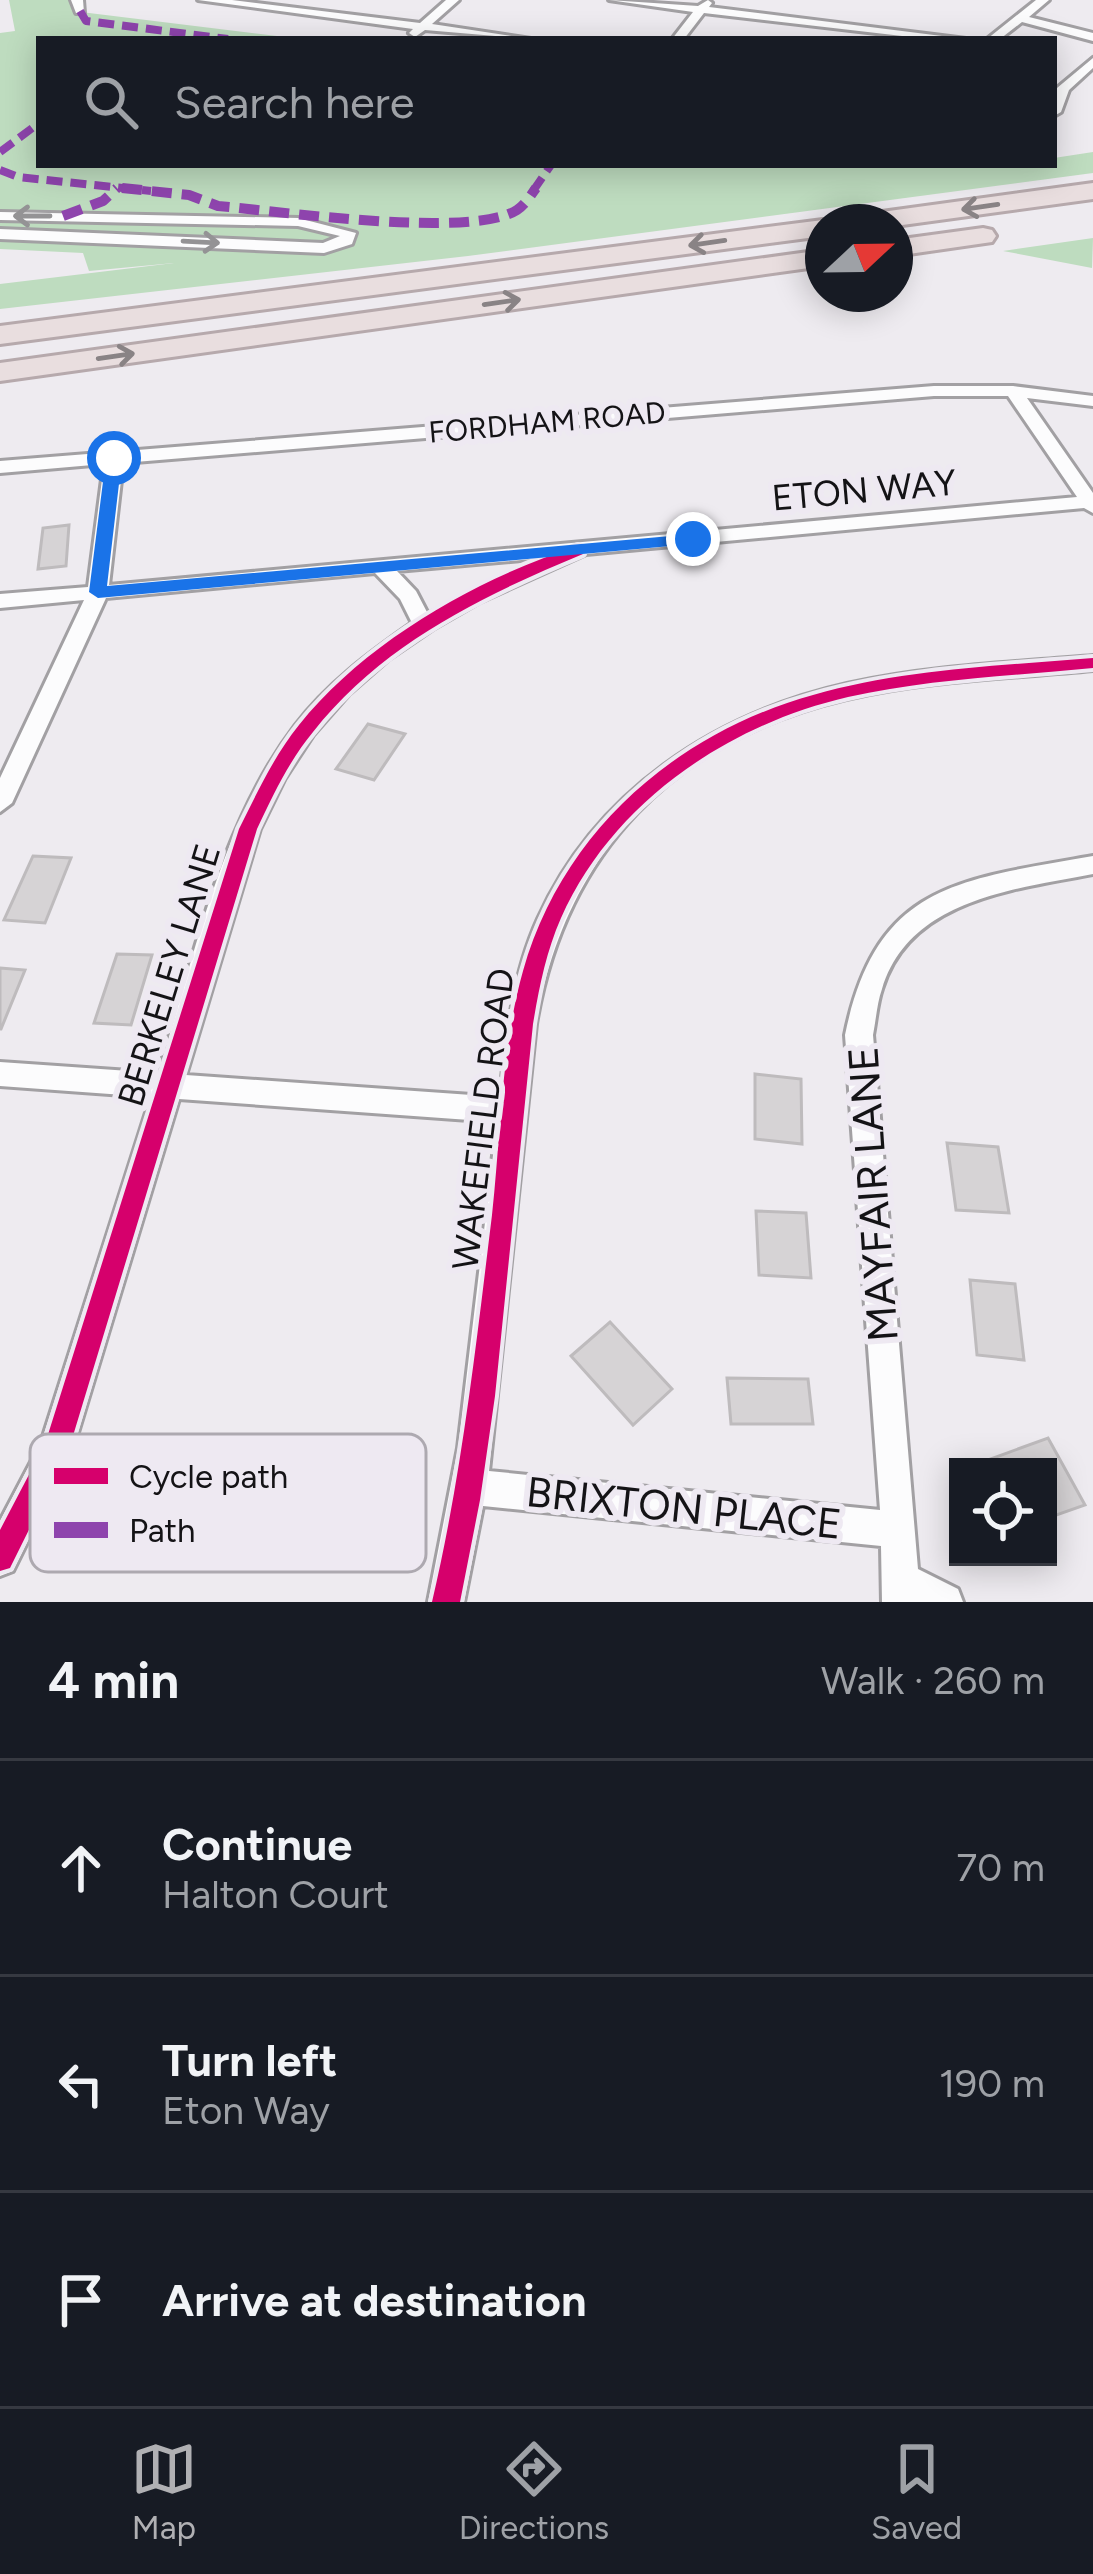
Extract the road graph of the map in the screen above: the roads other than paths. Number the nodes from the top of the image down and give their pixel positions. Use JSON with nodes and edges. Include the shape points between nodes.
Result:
{"nodes":[{"id":1,"x":204,"y":0,"type":"edge"},
{"id":2,"x":453,"y":0,"type":"edge"},
{"id":3,"x":615,"y":0,"type":"edge"},
{"id":4,"x":1026,"y":0,"type":"edge"},
{"id":5,"x":1043,"y":1,"type":"edge"},
{"id":6,"x":704,"y":5,"type":"edge"},
{"id":7,"x":1020,"y":18,"type":"junction"},
{"id":8,"x":423,"y":27,"type":"junction"},
{"id":9,"x":412,"y":36,"type":"edge"},
{"id":10,"x":500,"y":36,"type":"edge"},
{"id":11,"x":680,"y":36,"type":"edge"},
{"id":12,"x":937,"y":36,"type":"edge"},
{"id":13,"x":997,"y":36,"type":"edge"},
{"id":14,"x":1093,"y":37,"type":"edge"},
{"id":15,"x":1093,"y":62,"type":"edge"},
{"id":16,"x":1057,"y":104,"type":"edge"},
{"id":17,"x":1093,"y":191,"type":"edge"},
{"id":18,"x":0,"y":216,"type":"edge"},
{"id":19,"x":913,"y":216,"type":"edge"},
{"id":20,"x":805,"y":230,"type":"edge"},
{"id":21,"x":1016,"y":231,"type":"dead end"},
{"id":22,"x":0,"y":234,"type":"edge"},
{"id":23,"x":913,"y":245,"type":"edge"},
{"id":24,"x":805,"y":260,"type":"edge"},
{"id":25,"x":0,"y":335,"type":"edge"},
{"id":26,"x":0,"y":372,"type":"edge"},
{"id":27,"x":1013,"y":392,"type":"junction"},
{"id":28,"x":1093,"y":401,"type":"edge"},
{"id":29,"x":114,"y":458,"type":"junction"},
{"id":30,"x":0,"y":466,"type":"edge"},
{"id":31,"x":1091,"y":505,"type":"edge"},
{"id":32,"x":578,"y":551,"type":"junction"},
{"id":33,"x":381,"y":567,"type":"junction"},
{"id":34,"x":98,"y":592,"type":"junction"},
{"id":35,"x":0,"y":601,"type":"edge"},
{"id":36,"x":422,"y":623,"type":"junction"},
{"id":37,"x":1093,"y":663,"type":"edge"},
{"id":38,"x":0,"y":803,"type":"edge"},
{"id":39,"x":1093,"y":865,"type":"edge"},
{"id":40,"x":0,"y":1074,"type":"edge"},
{"id":41,"x":168,"y":1087,"type":"junction"},
{"id":42,"x":514,"y":1112,"type":"junction"},
{"id":43,"x":61,"y":1434,"type":"edge"},
{"id":44,"x":470,"y":1486,"type":"junction"},
{"id":45,"x":30,"y":1500,"type":"edge"},
{"id":46,"x":898,"y":1530,"type":"junction"},
{"id":47,"x":0,"y":1558,"type":"edge"},
{"id":48,"x":901,"y":1591,"type":"edge"},
{"id":49,"x":446,"y":1602,"type":"edge"},
{"id":50,"x":945,"y":1602,"type":"edge"}],
"edges":[{"from":1,"to":8,"type":"street"},
{"from":2,"to":8,"type":"street"},
{"from":3,"to":6,"type":"street"},
{"from":4,"to":5,"type":"street"},
{"from":5,"to":7,"type":"street"},
{"from":6,"to":11,"type":"street"},
{"from":6,"to":12,"type":"street"},
{"from":7,"to":13,"type":"street"},
{"from":7,"to":14,"type":"street"},
{"from":8,"to":9,"type":"street"},
{"from":8,"to":10,"type":"street"},
{"from":15,"to":16,"type":"street"},
{"from":17,"to":19,"type":"highway","one_way":true},
{"from":22,"to":18,"type":"street","one_way":true,"via":[[324,248],[347,241],[348,233],[298,222]]},
{"from":20,"to":25,"type":"highway","one_way":true},
{"from":21,"to":23,"type":"highway"},
{"from":26,"to":24,"type":"highway","one_way":true},
{"from":27,"to":28,"type":"street","name":"FORDHAM ROAD"},
{"from":27,"to":29,"type":"street","name":"FORDHAM ROAD","via":[[934,391]]},
{"from":27,"to":31,"type":"street"},
{"from":29,"to":30,"type":"street","name":"FORDHAM ROAD"},
{"from":29,"to":34,"type":"street"},
{"from":31,"to":32,"type":"street","name":"ETON WAY"},
{"from":32,"to":33,"type":"street","name":"ETON WAY"},
{"from":32,"to":36,"type":"street","name":"BERKELEY LANE"},
{"from":33,"to":34,"type":"street","name":"ETON WAY"},
{"from":33,"to":36,"type":"street","via":[[410,596]]},
{"from":34,"to":35,"type":"street","name":"ETON WAY"},
{"from":34,"to":38,"type":"street"},
{"from":36,"to":41,"type":"street","name":"BERKELEY LANE","via":[[334,694],[267,787]]},
{"from":37,"to":42,"type":"street","name":"WAKEFIELD ROAD","via":[[817,699],[735,730],[659,778],[590,847],[545,931]]},
{"from":39,"to":46,"type":"street","name":"MAYFAIR LANE","via":[[986,885],[930,908],[893,936],[869,979],[859,1035]]},
{"from":40,"to":41,"type":"street"},
{"from":41,"to":42,"type":"street"},
{"from":41,"to":43,"type":"street","name":"BERKELEY LANE"},
{"from":42,"to":44,"type":"street","name":"WAKEFIELD ROAD"},
{"from":44,"to":46,"type":"street","name":"BRIXTON PLACE"},
{"from":44,"to":49,"type":"street","name":"WAKEFIELD ROAD"},
{"from":45,"to":47,"type":"street","name":"BERKELEY LANE"},
{"from":46,"to":48,"type":"street","name":"MAYFAIR LANE"},
{"from":48,"to":50,"type":"street"}]}
